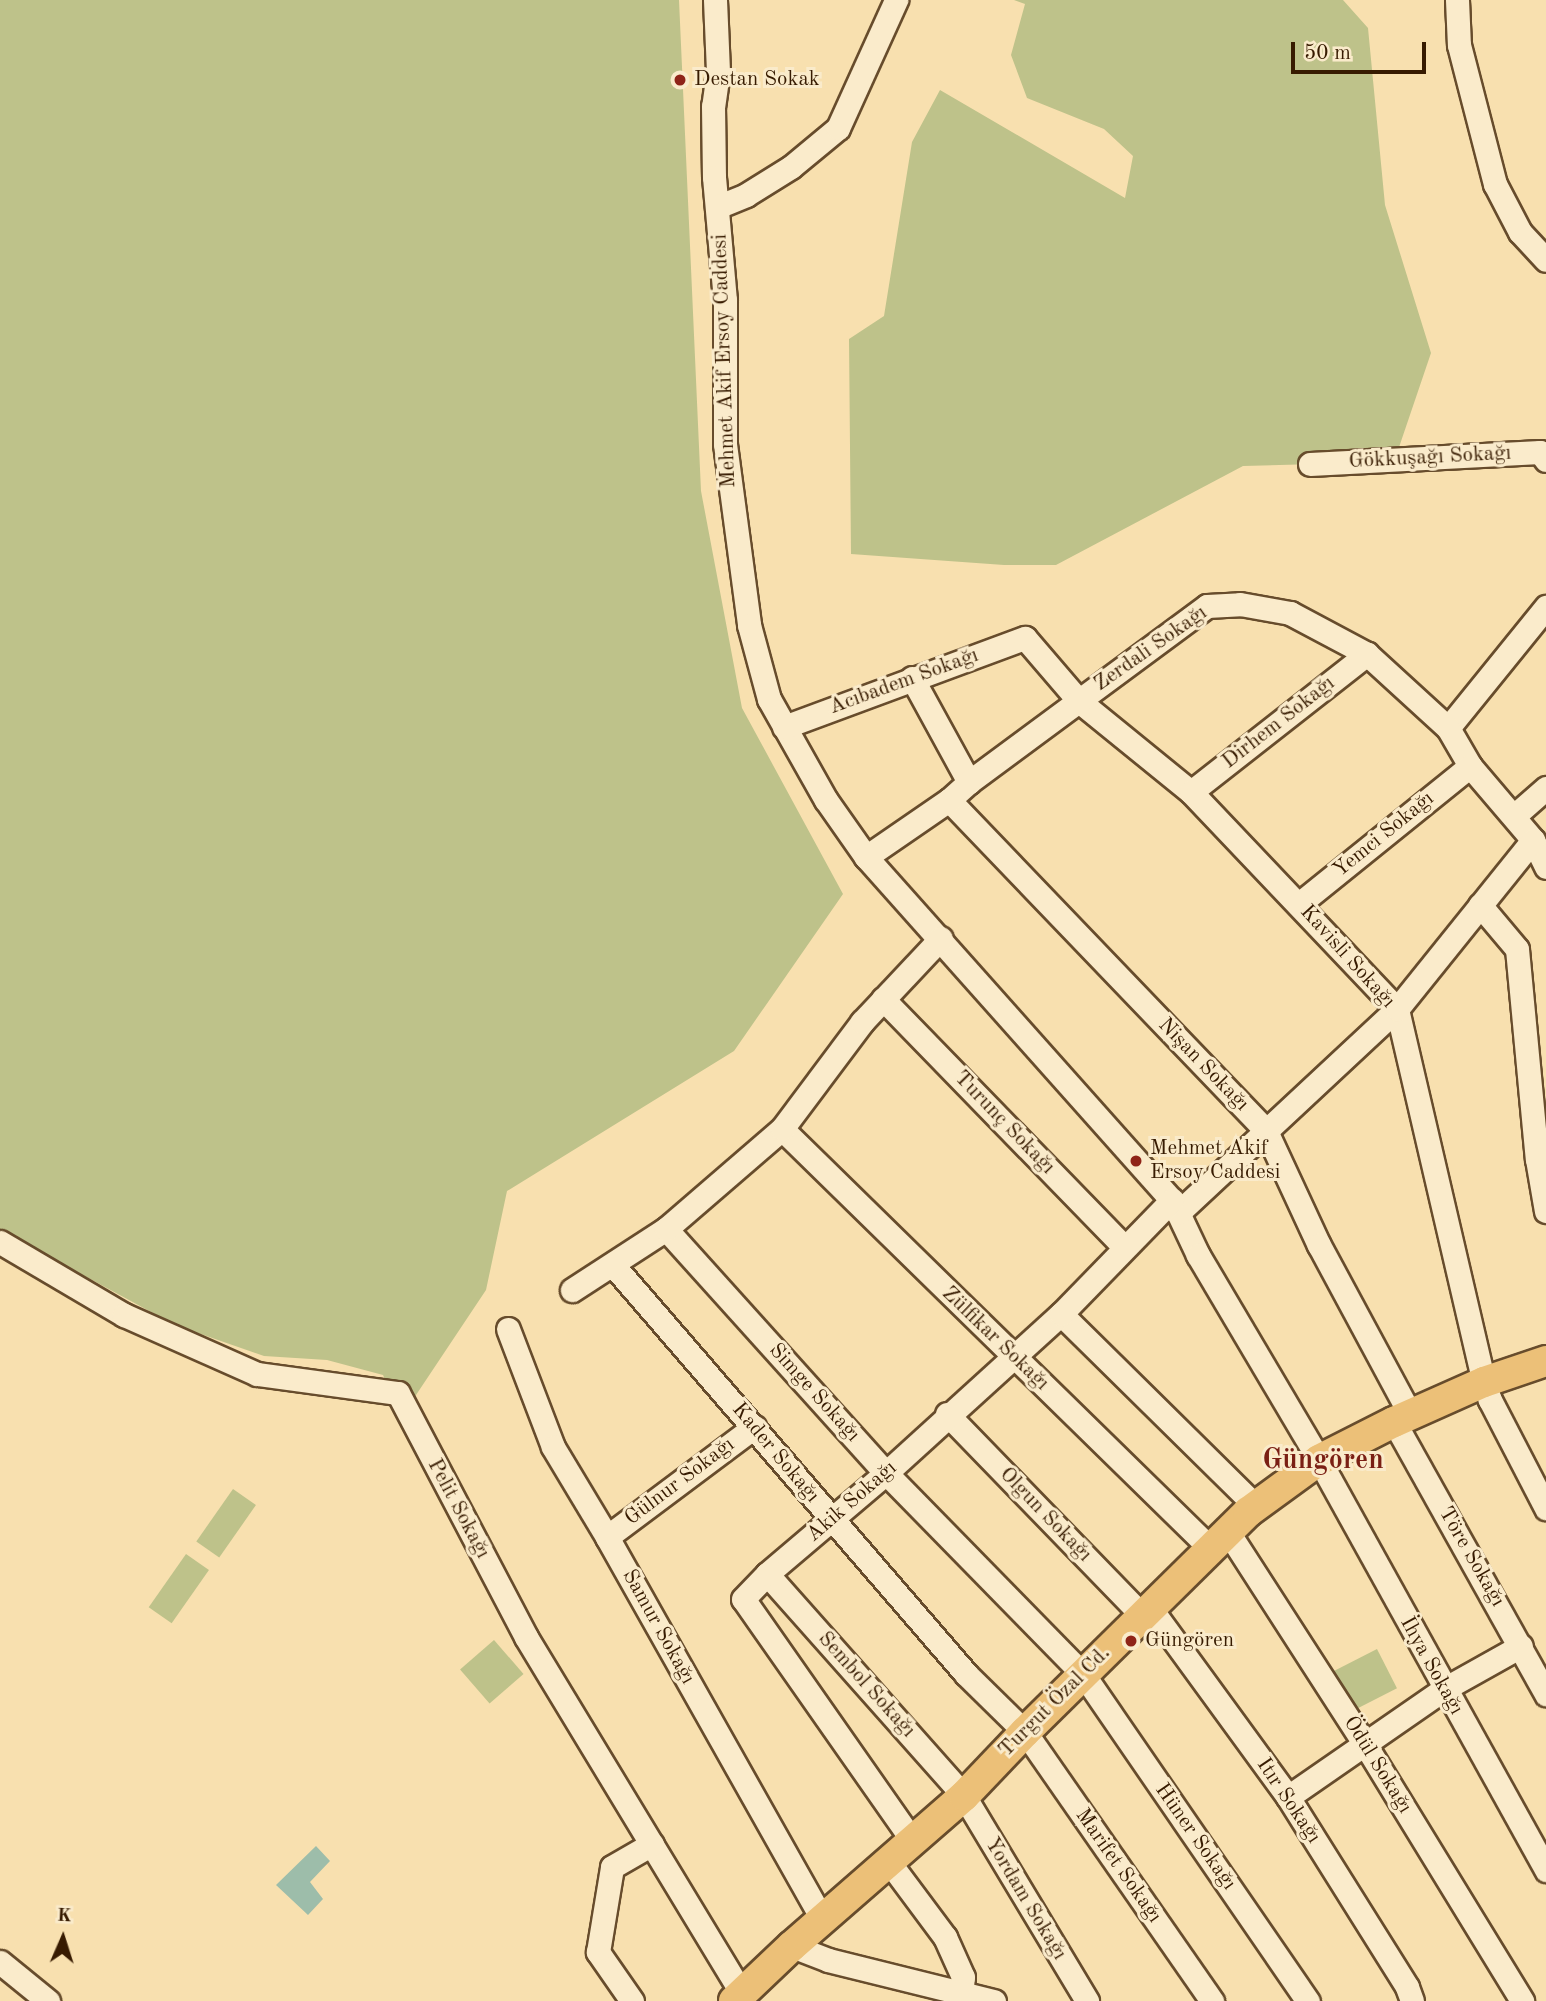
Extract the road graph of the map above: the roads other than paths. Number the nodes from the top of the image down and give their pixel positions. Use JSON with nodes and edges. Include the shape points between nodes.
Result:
{"nodes":[{"id":1,"x":715,"y":0,"type":"edge"},
{"id":2,"x":896,"y":0,"type":"edge"},
{"id":3,"x":1457,"y":0,"type":"edge"},
{"id":4,"x":718,"y":208,"type":"junction"},
{"id":5,"x":1546,"y":260,"type":"edge"},
{"id":6,"x":1546,"y":460,"type":"edge"},
{"id":7,"x":1310,"y":464,"type":"dead end"},
{"id":8,"x":1546,"y":607,"type":"edge"},
{"id":9,"x":1025,"y":638,"type":"joint"},
{"id":10,"x":1367,"y":654,"type":"junction"},
{"id":11,"x":912,"y":678,"type":"junction"},
{"id":12,"x":1079,"y":701,"type":"junction"},
{"id":13,"x":784,"y":727,"type":"junction"},
{"id":14,"x":1448,"y":728,"type":"junction"},
{"id":15,"x":1470,"y":766,"type":"junction"},
{"id":16,"x":969,"y":782,"type":"junction"},
{"id":17,"x":1546,"y":788,"type":"edge"},
{"id":18,"x":1191,"y":792,"type":"junction"},
{"id":19,"x":949,"y":800,"type":"junction"},
{"id":20,"x":1514,"y":816,"type":"junction"},
{"id":21,"x":1533,"y":840,"type":"junction"},
{"id":22,"x":866,"y":857,"type":"junction"},
{"id":23,"x":1546,"y":867,"type":"edge"},
{"id":24,"x":1299,"y":904,"type":"junction"},
{"id":25,"x":1480,"y":905,"type":"junction"},
{"id":26,"x":941,"y":938,"type":"junction"},
{"id":27,"x":883,"y":999,"type":"junction"},
{"id":28,"x":1397,"y":1010,"type":"junction"},
{"id":29,"x":782,"y":1129,"type":"junction"},
{"id":30,"x":1266,"y":1131,"type":"junction"},
{"id":31,"x":1175,"y":1207,"type":"junction"},
{"id":32,"x":1546,"y":1211,"type":"edge"},
{"id":33,"x":666,"y":1229,"type":"junction"},
{"id":34,"x":0,"y":1242,"type":"edge"},
{"id":35,"x":1124,"y":1247,"type":"junction"},
{"id":36,"x":613,"y":1265,"type":"junction"},
{"id":37,"x":572,"y":1290,"type":"dead end"},
{"id":38,"x":1062,"y":1314,"type":"junction"},
{"id":39,"x":508,"y":1329,"type":"dead end"},
{"id":40,"x":1013,"y":1356,"type":"junction"},
{"id":41,"x":1546,"y":1361,"type":"edge"},
{"id":42,"x":1484,"y":1381,"type":"junction"},
{"id":43,"x":947,"y":1414,"type":"junction"},
{"id":44,"x":1402,"y":1418,"type":"junction"},
{"id":45,"x":754,"y":1427,"type":"junction"},
{"id":46,"x":1319,"y":1460,"type":"junction"},
{"id":47,"x":886,"y":1473,"type":"junction"},
{"id":48,"x":1256,"y":1506,"type":"junction"},
{"id":49,"x":1546,"y":1508,"type":"edge"},
{"id":50,"x":831,"y":1521,"type":"junction"},
{"id":51,"x":607,"y":1536,"type":"junction"},
{"id":52,"x":1219,"y":1540,"type":"junction"},
{"id":53,"x":767,"y":1574,"type":"junction"},
{"id":54,"x":1146,"y":1612,"type":"junction"},
{"id":55,"x":1521,"y":1646,"type":"junction"},
{"id":56,"x":1083,"y":1674,"type":"junction"},
{"id":57,"x":1444,"y":1689,"type":"junction"},
{"id":58,"x":1546,"y":1694,"type":"edge"},
{"id":59,"x":1025,"y":1732,"type":"junction"},
{"id":60,"x":1366,"y":1746,"type":"junction"},
{"id":61,"x":964,"y":1796,"type":"junction"},
{"id":62,"x":1289,"y":1797,"type":"junction"},
{"id":63,"x":912,"y":1840,"type":"junction"},
{"id":64,"x":652,"y":1844,"type":"junction"},
{"id":65,"x":889,"y":1862,"type":"junction"},
{"id":66,"x":1546,"y":1870,"type":"edge"},
{"id":67,"x":822,"y":1919,"type":"junction"},
{"id":68,"x":792,"y":1946,"type":"junction"},
{"id":69,"x":0,"y":1962,"type":"edge"},
{"id":70,"x":961,"y":1993,"type":"junction"},
{"id":71,"x":738,"y":1997,"type":"edge"},
{"id":72,"x":48,"y":2001,"type":"edge"},
{"id":73,"x":632,"y":2001,"type":"edge"},
{"id":74,"x":994,"y":2001,"type":"edge"},
{"id":75,"x":1087,"y":2001,"type":"edge"},
{"id":76,"x":1212,"y":2001,"type":"edge"},
{"id":77,"x":1308,"y":2001,"type":"edge"},
{"id":78,"x":1412,"y":2001,"type":"edge"},
{"id":79,"x":1522,"y":2001,"type":"edge"}],
"edges":[{"from":1,"to":4,"type":"street","name":"Mehmet Akif Ersoy Caddesi","via":[[719,72],[713,106]]},
{"from":2,"to":4,"type":"street","via":[[838,128],[792,167]]},
{"from":3,"to":5,"type":"street","via":[[1459,46],[1495,184],[1520,232]]},
{"from":4,"to":13,"type":"street","name":"Mehmet Akif Ersoy Caddesi","via":[[725,300],[724,444],[731,506],[749,625],[769,699]]},
{"from":6,"to":7,"type":"street","name":"Gökkuşağı Sokağı","via":[[1540,452]]},
{"from":8,"to":14,"type":"street"},
{"from":9,"to":11,"type":"street","name":"Acıbadem Sokağı"},
{"from":9,"to":12,"type":"street","name":"Kavisli Sokağı"},
{"from":10,"to":12,"type":"street","name":"Zerdali Sokağı","via":[[1290,613],[1240,604],[1207,606]]},
{"from":10,"to":14,"type":"street","name":"Zerdali Sokağı"},
{"from":10,"to":18,"type":"street","name":"Dirhem Sokağı"},
{"from":11,"to":13,"type":"street","name":"Acıbadem Sokağı"},
{"from":11,"to":16,"type":"street"},
{"from":12,"to":16,"type":"street","name":"Zerdali Sokağı"},
{"from":12,"to":18,"type":"street","name":"Kavisli Sokağı"},
{"from":13,"to":22,"type":"street","name":"Mehmet Akif Ersoy Caddesi"},
{"from":14,"to":15,"type":"street","name":"Zerdali Sokağı"},
{"from":15,"to":20,"type":"street","name":"Zerdali Sokağı"},
{"from":15,"to":24,"type":"street","name":"Yemci Sokağı"},
{"from":16,"to":19,"type":"street","name":"Zerdali Sokağı"},
{"from":17,"to":20,"type":"street"},
{"from":18,"to":24,"type":"street","name":"Kavisli Sokağı"},
{"from":19,"to":22,"type":"street","name":"Zerdali Sokağı"},
{"from":19,"to":30,"type":"street","name":"Nişan Sokağı"},
{"from":20,"to":21,"type":"street","name":"Zerdali Sokağı"},
{"from":21,"to":23,"type":"street","name":"Zerdali Sokağı"},
{"from":21,"to":25,"type":"street","name":"Akik Sokağı"},
{"from":22,"to":26,"type":"street","name":"Mehmet Akif Ersoy Caddesi"},
{"from":24,"to":28,"type":"street","name":"Kavisli Sokağı"},
{"from":25,"to":28,"type":"street","name":"Akik Sokağı"},
{"from":25,"to":32,"type":"street","via":[[1517,949]]},
{"from":26,"to":27,"type":"street"},
{"from":26,"to":31,"type":"street","name":"Mehmet Akif Ersoy Caddesi"},
{"from":27,"to":29,"type":"street"},
{"from":27,"to":35,"type":"street","name":"Turunç Sokağı"},
{"from":28,"to":30,"type":"street","name":"Akik Sokağı"},
{"from":28,"to":42,"type":"street","name":"Kavisli Sokağı"},
{"from":29,"to":33,"type":"street"},
{"from":29,"to":40,"type":"street","name":"Zülfikar Sokağı"},
{"from":30,"to":31,"type":"street","name":"Akik Sokağı"},
{"from":30,"to":44,"type":"street","name":"Nişan Sokağı"},
{"from":31,"to":35,"type":"street","name":"Akik Sokağı"},
{"from":31,"to":46,"type":"street","name":"Mehmet Akif Ersoy Caddesi","via":[[1198,1255]]},
{"from":33,"to":36,"type":"street"},
{"from":33,"to":47,"type":"street","name":"Simge Sokağı"},
{"from":34,"to":64,"type":"street","name":"Pelit Sokağı","via":[[124,1315],[257,1374],[398,1393],[526,1637]]},
{"from":35,"to":38,"type":"street","name":"Akik Sokağı"},
{"from":36,"to":37,"type":"street"},
{"from":36,"to":45,"type":"street","name":"Kader Sokağı"},
{"from":38,"to":40,"type":"street","name":"Akik Sokağı"},
{"from":38,"to":48,"type":"street"},
{"from":39,"to":51,"type":"street","name":"Samur Sokağı","via":[[553,1447]]},
{"from":40,"to":43,"type":"street","name":"Akik Sokağı"},
{"from":40,"to":52,"type":"street","name":"Zülfikar Sokağı"},
{"from":41,"to":42,"type":"main road","name":"Turgut Özal Cd."},
{"from":42,"to":44,"type":"main road","name":"Turgut Özal Cd."},
{"from":42,"to":49,"type":"street","name":"Kavisli Sokağı"},
{"from":43,"to":47,"type":"street","name":"Akik Sokağı"},
{"from":43,"to":54,"type":"street","name":"Olgun Sokağı"},
{"from":44,"to":46,"type":"main road","name":"Turgut Özal Cd."},
{"from":44,"to":55,"type":"street","name":"Töre Sokağı"},
{"from":45,"to":50,"type":"street","name":"Kader Sokağı"},
{"from":45,"to":51,"type":"street","name":"Gülnur Sokağı"},
{"from":46,"to":48,"type":"main road","name":"Turgut Özal Cd."},
{"from":46,"to":57,"type":"street","name":"İhya Sokağı"},
{"from":47,"to":50,"type":"street","name":"Akik Sokağı"},
{"from":47,"to":56,"type":"street","name":"Simge Sokağı"},
{"from":48,"to":52,"type":"main road","name":"Turgut Özal Cd."},
{"from":50,"to":53,"type":"street","name":"Akik Sokağı"},
{"from":50,"to":59,"type":"street","name":"Kader Sokağı","via":[[966,1674]]},
{"from":51,"to":67,"type":"street","name":"Samur Sokağı"},
{"from":52,"to":54,"type":"main road","name":"Turgut Özal Cd."},
{"from":52,"to":60,"type":"street","name":"Ödül Sokağı"},
{"from":53,"to":61,"type":"street","name":"Sembol Sokağı"},
{"from":53,"to":63,"type":"street","name":"Akik Sokağı","via":[[743,1599]]},
{"from":54,"to":56,"type":"main road","name":"Turgut Özal Cd."},
{"from":54,"to":62,"type":"street","name":"Itır Sokağı"},
{"from":55,"to":57,"type":"street"},
{"from":55,"to":58,"type":"street","name":"Töre Sokağı"},
{"from":56,"to":59,"type":"main road","name":"Turgut Özal Cd."},
{"from":56,"to":77,"type":"street","name":"Hüner Sokağı"},
{"from":57,"to":60,"type":"street"},
{"from":57,"to":66,"type":"street","name":"İhya Sokağı"},
{"from":59,"to":61,"type":"main road","name":"Turgut Özal Cd."},
{"from":59,"to":76,"type":"street","name":"Marifet Sokağı"},
{"from":60,"to":62,"type":"street"},
{"from":60,"to":79,"type":"street","name":"Ödül Sokağı"},
{"from":61,"to":63,"type":"main road","name":"Turgut Özal Cd."},
{"from":61,"to":75,"type":"street","name":"Yordam Sokağı"},
{"from":62,"to":78,"type":"street","name":"Itır Sokağı"},
{"from":63,"to":65,"type":"main road","name":"Turgut Özal Cd."},
{"from":64,"to":71,"type":"street","name":"Pelit Sokağı"},
{"from":64,"to":73,"type":"street","via":[[612,1867],[598,1952]]},
{"from":65,"to":67,"type":"main road","name":"Turgut Özal Cd."},
{"from":65,"to":70,"type":"street","via":[[945,1937],[963,1977]]},
{"from":67,"to":68,"type":"main road","name":"Turgut Özal Cd."},
{"from":68,"to":70,"type":"street","via":[[828,1960]]},
{"from":68,"to":71,"type":"main road","name":"Turgut Özal Cd."},
{"from":69,"to":72,"type":"street"},
{"from":70,"to":74,"type":"street"}]}
